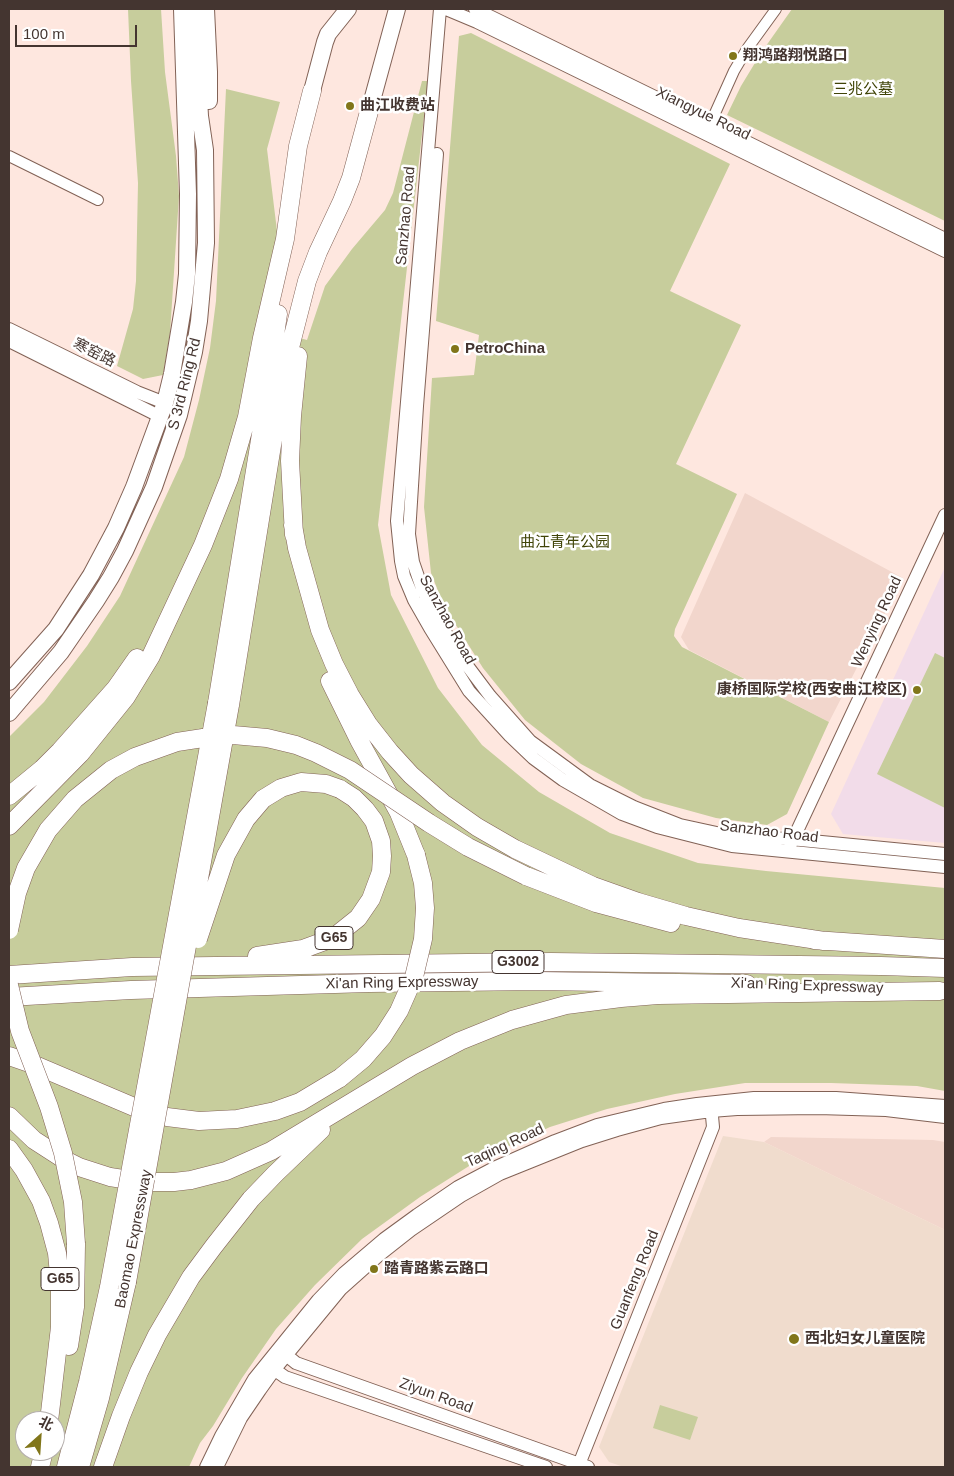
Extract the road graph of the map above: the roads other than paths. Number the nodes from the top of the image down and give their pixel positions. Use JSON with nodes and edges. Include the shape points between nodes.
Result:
{"nodes":[{"id":1,"x":171,"y":9,"type":"edge"},
{"id":2,"x":182,"y":9,"type":"edge"},
{"id":3,"x":194,"y":9,"type":"edge"},
{"id":4,"x":206,"y":9,"type":"edge"},
{"id":5,"x":348,"y":9,"type":"edge"},
{"id":6,"x":397,"y":9,"type":"edge"},
{"id":7,"x":446,"y":9,"type":"edge"},
{"id":8,"x":475,"y":9,"type":"edge"},
{"id":9,"x":776,"y":9,"type":"edge"},
{"id":10,"x":190,"y":50,"type":"junction"},
{"id":11,"x":312,"y":91,"type":"joint"},
{"id":12,"x":370,"y":108,"type":"joint"},
{"id":13,"x":708,"y":128,"type":"junction"},
{"id":14,"x":186,"y":148,"type":"junction"},
{"id":15,"x":205,"y":150,"type":"junction"},
{"id":16,"x":9,"y":156,"type":"edge"},
{"id":17,"x":98,"y":200,"type":"dead end"},
{"id":18,"x":285,"y":239,"type":"junction"},
{"id":19,"x":945,"y":239,"type":"edge"},
{"id":20,"x":945,"y":251,"type":"edge"},
{"id":21,"x":306,"y":281,"type":"junction"},
{"id":22,"x":9,"y":329,"type":"edge"},
{"id":23,"x":9,"y":340,"type":"edge"},
{"id":24,"x":163,"y":410,"type":"junction"},
{"id":25,"x":945,"y":516,"type":"edge"},
{"id":26,"x":293,"y":525,"type":"junction"},
{"id":27,"x":945,"y":534,"type":"edge"},
{"id":28,"x":181,"y":591,"type":"junction"},
{"id":29,"x":9,"y":682,"type":"edge"},
{"id":30,"x":224,"y":704,"type":"junction"},
{"id":31,"x":9,"y":713,"type":"edge"},
{"id":32,"x":9,"y":796,"type":"edge"},
{"id":33,"x":9,"y":826,"type":"edge"},
{"id":34,"x":797,"y":840,"type":"junction"},
{"id":35,"x":792,"y":852,"type":"junction"},
{"id":36,"x":945,"y":854,"type":"edge"},
{"id":37,"x":945,"y":867,"type":"edge"},
{"id":38,"x":9,"y":930,"type":"edge"},
{"id":39,"x":824,"y":941,"type":"junction"},
{"id":40,"x":945,"y":949,"type":"edge"},
{"id":41,"x":155,"y":967,"type":"junction"},
{"id":42,"x":945,"y":968,"type":"edge"},
{"id":43,"x":9,"y":975,"type":"edge"},
{"id":44,"x":9,"y":985,"type":"edge"},
{"id":45,"x":943,"y":991,"type":"edge"},
{"id":46,"x":9,"y":997,"type":"edge"},
{"id":47,"x":177,"y":1008,"type":"junction"},
{"id":48,"x":9,"y":1056,"type":"edge"},
{"id":49,"x":379,"y":1086,"type":"junction"},
{"id":50,"x":945,"y":1106,"type":"edge"},
{"id":51,"x":711,"y":1107,"type":"junction"},
{"id":52,"x":9,"y":1116,"type":"edge"},
{"id":53,"x":945,"y":1117,"type":"edge"},
{"id":54,"x":9,"y":1149,"type":"edge"},
{"id":55,"x":282,"y":1352,"type":"junction"},
{"id":56,"x":270,"y":1366,"type":"junction"},
{"id":57,"x":51,"y":1411,"type":"edge"},
{"id":58,"x":53,"y":1411,"type":"edge"},
{"id":59,"x":581,"y":1466,"type":"edge"},
{"id":60,"x":66,"y":1467,"type":"edge"},
{"id":61,"x":80,"y":1467,"type":"edge"},
{"id":62,"x":103,"y":1467,"type":"edge"},
{"id":63,"x":206,"y":1467,"type":"edge"},
{"id":64,"x":217,"y":1467,"type":"edge"},
{"id":65,"x":546,"y":1467,"type":"edge"}],
"edges":[{"from":1,"to":14,"type":"highway"},
{"from":2,"to":10,"type":"highway","name":"S 3rd Ring Rd"},
{"from":3,"to":10,"type":"highway","name":"S 3rd Ring Rd"},
{"from":4,"to":15,"type":"highway","via":[[209,72]]},
{"from":5,"to":11,"type":"highway","via":[[328,34]]},
{"from":6,"to":12,"type":"highway"},
{"from":7,"to":13,"type":"street","name":"Xiangyue Road"},
{"from":7,"to":34,"type":"street","name":"Sanzhao Road","via":[[409,534],[413,562],[423,591],[440,624],[490,696],[530,741],[590,785],[634,808],[680,824],[726,835]]},
{"from":7,"to":35,"type":"street","name":"Sanzhao Road","via":[[398,497],[404,576],[422,614],[469,691],[533,758],[592,798],[657,827],[732,846]]},
{"from":8,"to":13,"type":"street","name":"Xiangyue Road"},
{"from":9,"to":13,"type":"street","via":[[741,60]]},
{"from":10,"to":14,"type":"highway","name":"S 3rd Ring Rd"},
{"from":10,"to":15,"type":"highway","name":"S 3rd Ring Rd"},
{"from":11,"to":18,"type":"highway","via":[[298,146]]},
{"from":12,"to":21,"type":"highway","via":[[351,178]]},
{"from":13,"to":19,"type":"street","name":"Xiangyue Road"},
{"from":13,"to":20,"type":"street","name":"Xiangyue Road"},
{"from":14,"to":24,"type":"highway","name":"S 3rd Ring Rd","via":[[187,274],[172,374]]},
{"from":15,"to":31,"type":"highway","name":"S 3rd Ring Rd","via":[[206,243],[202,299],[179,415],[166,453],[125,551],[96,601],[60,652]]},
{"from":16,"to":17,"type":"street"},
{"from":18,"to":28,"type":"highway","via":[[247,417],[235,458],[222,500]]},
{"from":18,"to":30,"type":"highway","via":[[275,343]]},
{"from":21,"to":26,"type":"highway","via":[[292,416]]},
{"from":21,"to":30,"type":"highway","via":[[284,371]]},
{"from":22,"to":24,"type":"street","name":"寒窑路","via":[[137,392]]},
{"from":23,"to":24,"type":"street","name":"寒窑路"},
{"from":24,"to":29,"type":"highway","name":"S 3rd Ring Rd","via":[[134,487],[91,575],[56,629]]},
{"from":25,"to":34,"type":"street","name":"Wenying Road"},
{"from":26,"to":39,"type":"highway","via":[[320,630],[350,695],[390,752],[443,803],[515,849],[593,886],[686,916]]},
{"from":26,"to":48,"type":"highway","bridge":true,"via":[[302,589],[316,646],[360,742],[399,813],[416,854],[425,895],[423,939],[414,977],[399,1011],[363,1059],[340,1078],[300,1102],[237,1119],[199,1121],[172,1118],[134,1107]]},
{"from":27,"to":34,"type":"street","name":"Wenying Road"},
{"from":28,"to":32,"type":"highway","via":[[116,688],[54,757]]},
{"from":28,"to":33,"type":"highway","via":[[126,697],[80,754]]},
{"from":30,"to":47,"type":"highway","bridge":true},
{"from":30,"to":60,"type":"highway","bridge":true,"via":[[109,1287]]},
{"from":34,"to":35,"type":"street","name":"Wenying Road"},
{"from":34,"to":36,"type":"street","name":"Sanzhao Road"},
{"from":35,"to":37,"type":"street","name":"Sanzhao Road"},
{"from":38,"to":39,"type":"highway","bridge":true,"via":[[26,868],[48,830],[75,798],[111,770],[162,746],[209,736],[233,735],[267,738],[316,753],[350,770],[468,847],[526,876],[596,903],[673,924]]},
{"from":39,"to":40,"type":"highway"},
{"from":41,"to":42,"type":"highway","name":"Xi'an Ring Expressway","number":"G3002","via":[[551,962]]},
{"from":41,"to":43,"type":"highway","name":"Xi'an Ring Expressway","number":"G65"},
{"from":41,"to":47,"type":"highway","number":"G65","bridge":true,"via":[[246,958],[304,949],[333,938],[353,923],[377,886],[382,848],[370,815],[360,803],[340,789],[313,782],[292,784],[264,799],[246,819],[221,867]]},
{"from":44,"to":58,"type":"highway","bridge":true,"via":[[20,1031],[63,1153],[73,1202],[77,1271],[72,1324],[65,1369]]},
{"from":45,"to":46,"type":"highway","name":"Xi'an Ring Expressway","number":"G3002","via":[[713,982],[537,981],[264,986]]},
{"from":45,"to":49,"type":"highway","via":[[658,995],[566,1005],[478,1033],[428,1056]]},
{"from":47,"to":61,"type":"highway","name":"Baomao Expressway","number":"G65","bridge":true,"via":[[127,1282]]},
{"from":49,"to":52,"type":"highway","via":[[271,1151],[226,1171],[174,1182],[110,1176],[79,1167],[34,1140]]},
{"from":49,"to":62,"type":"highway","via":[[321,1130],[275,1174],[214,1246],[157,1335],[121,1416]]},
{"from":50,"to":51,"type":"street","name":"Taqing Road","via":[[836,1098],[754,1098]]},
{"from":51,"to":53,"type":"street","name":"Taqing Road","via":[[886,1110]]},
{"from":51,"to":55,"type":"street","name":"Taqing Road","via":[[664,1109],[597,1125],[525,1153],[458,1186],[384,1239],[344,1273],[318,1300]]},
{"from":51,"to":59,"type":"street","name":"Guanfeng Road","via":[[713,1127]]},
{"from":54,"to":57,"type":"highway","number":"G65","via":[[41,1201],[50,1223],[56,1253],[60,1327]]},
{"from":55,"to":56,"type":"street","name":"Taqing Road"},
{"from":55,"to":59,"type":"street","name":"Ziyun Road","via":[[296,1362]]},
{"from":56,"to":63,"type":"street","name":"Taqing Road","via":[[237,1406]]},
{"from":56,"to":64,"type":"street","name":"Taqing Road"},
{"from":56,"to":65,"type":"street","name":"Ziyun Road","via":[[285,1377]]}]}
